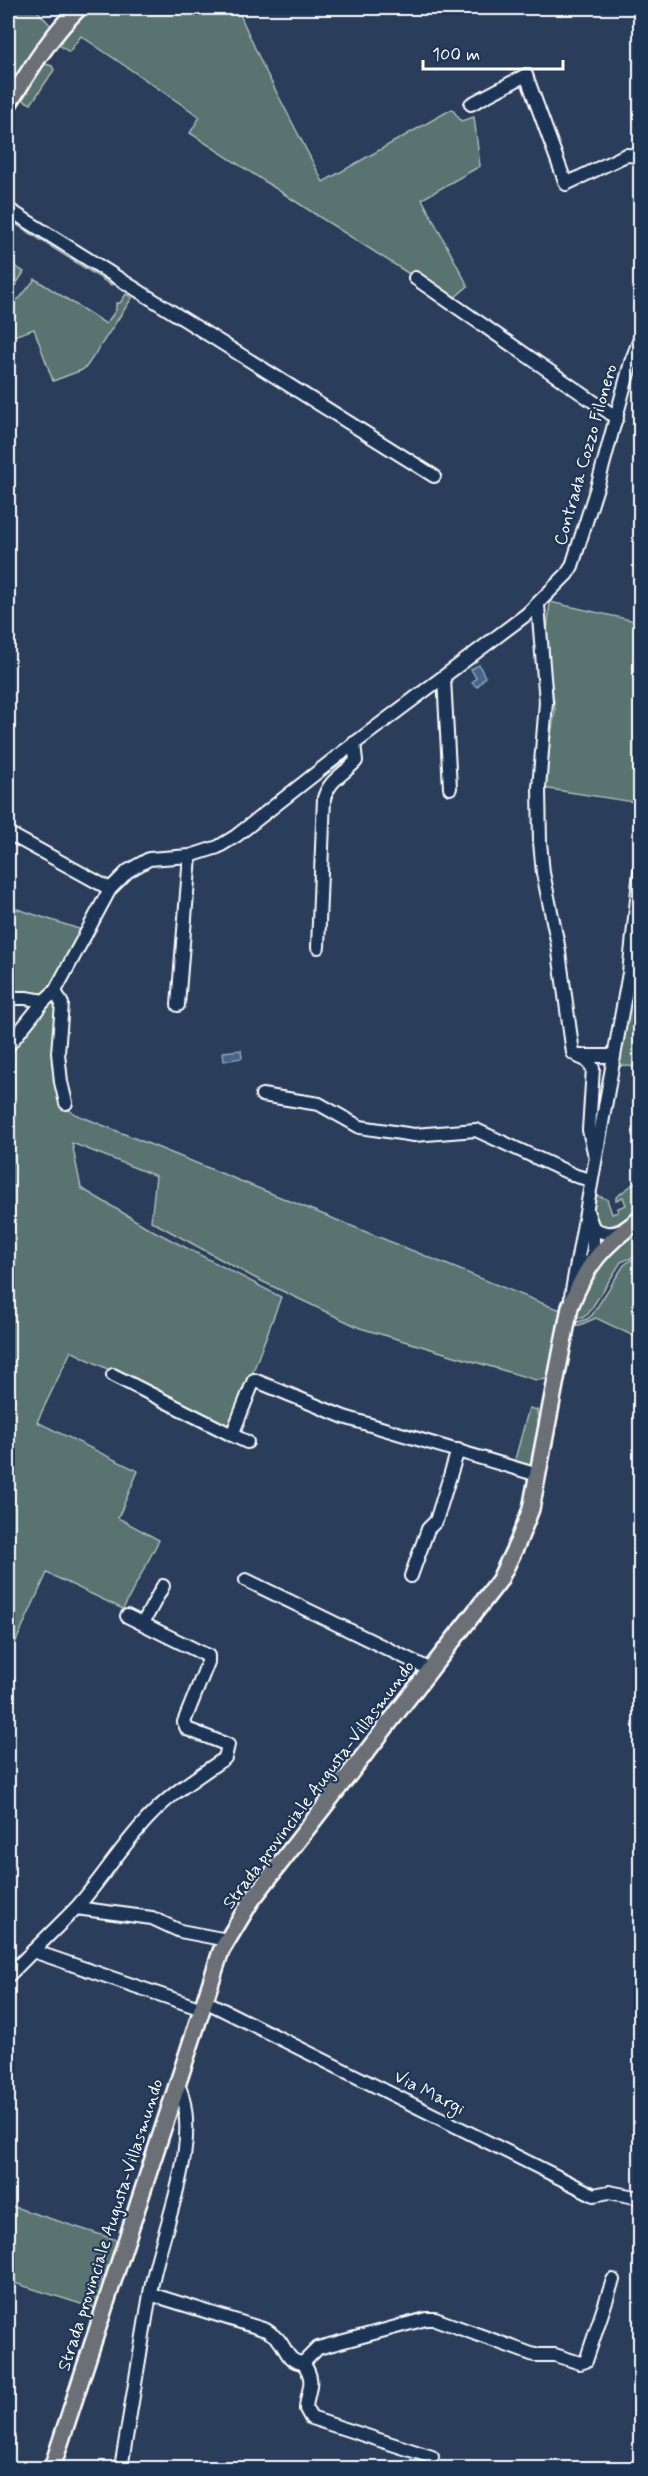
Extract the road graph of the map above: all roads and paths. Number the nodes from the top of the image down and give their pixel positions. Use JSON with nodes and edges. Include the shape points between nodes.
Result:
{"nodes":[{"id":1,"x":78,"y":8,"type":"edge"},
{"id":2,"x":471,"y":104,"type":"dead end"},
{"id":3,"x":8,"y":105,"type":"edge"},
{"id":4,"x":640,"y":156,"type":"edge"},
{"id":5,"x":8,"y":209,"type":"edge"},
{"id":6,"x":415,"y":278,"type":"dead end"},
{"id":7,"x":640,"y":339,"type":"edge"},
{"id":8,"x":617,"y":418,"type":"junction"},
{"id":9,"x":434,"y":476,"type":"dead end"},
{"id":10,"x":538,"y":605,"type":"junction"},
{"id":11,"x":444,"y":678,"type":"junction"},
{"id":12,"x":354,"y":743,"type":"junction"},
{"id":13,"x":450,"y":788,"type":"dead end"},
{"id":14,"x":8,"y":833,"type":"edge"},
{"id":15,"x":190,"y":856,"type":"junction"},
{"id":16,"x":640,"y":871,"type":"edge"},
{"id":17,"x":111,"y":889,"type":"junction"},
{"id":18,"x":318,"y":947,"type":"dead end"},
{"id":19,"x":55,"y":991,"type":"junction"},
{"id":20,"x":8,"y":998,"type":"edge"},
{"id":21,"x":44,"y":1002,"type":"junction"},
{"id":22,"x":178,"y":1005,"type":"dead end"},
{"id":23,"x":8,"y":1046,"type":"edge"},
{"id":24,"x":578,"y":1056,"type":"junction"},
{"id":25,"x":614,"y":1056,"type":"junction"},
{"id":26,"x":261,"y":1095,"type":"dead end"},
{"id":27,"x":66,"y":1103,"type":"dead end"},
{"id":28,"x":595,"y":1157,"type":"junction"},
{"id":29,"x":591,"y":1180,"type":"junction"},
{"id":30,"x":586,"y":1206,"type":"junction"},
{"id":31,"x":640,"y":1219,"type":"edge"},
{"id":32,"x":593,"y":1228,"type":"junction"},
{"id":33,"x":625,"y":1230,"type":"junction"},
{"id":34,"x":577,"y":1257,"type":"junction"},
{"id":35,"x":593,"y":1261,"type":"junction"},
{"id":36,"x":570,"y":1307,"type":"junction"},
{"id":37,"x":113,"y":1375,"type":"dead end"},
{"id":38,"x":232,"y":1434,"type":"junction"},
{"id":39,"x":247,"y":1442,"type":"dead end"},
{"id":40,"x":458,"y":1450,"type":"junction"},
{"id":41,"x":538,"y":1474,"type":"junction"},
{"id":42,"x":411,"y":1576,"type":"dead end"},
{"id":43,"x":246,"y":1580,"type":"dead end"},
{"id":44,"x":163,"y":1586,"type":"dead end"},
{"id":45,"x":127,"y":1616,"type":"dead end"},
{"id":46,"x":143,"y":1623,"type":"junction"},
{"id":47,"x":431,"y":1670,"type":"junction"},
{"id":48,"x":76,"y":1908,"type":"junction"},
{"id":49,"x":227,"y":1940,"type":"junction"},
{"id":50,"x":33,"y":1951,"type":"junction"},
{"id":51,"x":8,"y":1976,"type":"edge"},
{"id":52,"x":204,"y":2005,"type":"junction"},
{"id":53,"x":178,"y":2084,"type":"junction"},
{"id":54,"x":640,"y":2198,"type":"edge"},
{"id":55,"x":613,"y":2280,"type":"dead end"},
{"id":56,"x":150,"y":2294,"type":"junction"},
{"id":57,"x":303,"y":2363,"type":"junction"},
{"id":58,"x":432,"y":2457,"type":"dead end"},
{"id":59,"x":52,"y":2469,"type":"edge"},
{"id":60,"x":121,"y":2469,"type":"edge"}],
"edges":[{"from":1,"to":3,"type":"main road","via":[[39,56]]},
{"from":2,"to":4,"type":"street","via":[[526,75],[566,184],[626,155]]},
{"from":5,"to":9,"type":"street"},
{"from":6,"to":8,"type":"street"},
{"from":7,"to":8,"type":"street","name":"Contrada Cozzo Filonero"},
{"from":8,"to":10,"type":"street","name":"Contrada Cozzo Filonero","via":[[572,566]]},
{"from":10,"to":11,"type":"street","name":"Contrada Cozzo Filonero"},
{"from":10,"to":24,"type":"street","via":[[546,702],[539,788],[542,867],[573,1053]]},
{"from":11,"to":12,"type":"street","name":"Contrada Cozzo Filonero"},
{"from":11,"to":13,"type":"street"},
{"from":12,"to":15,"type":"street","name":"Contrada Cozzo Filonero","via":[[236,836]]},
{"from":12,"to":18,"type":"street","via":[[356,761],[328,784],[324,798]]},
{"from":14,"to":17,"type":"street"},
{"from":15,"to":17,"type":"street","name":"Contrada Cozzo Filonero","via":[[149,860],[128,871]]},
{"from":15,"to":22,"type":"street"},
{"from":16,"to":25,"type":"street","via":[[629,973]]},
{"from":17,"to":19,"type":"street","name":"Contrada Cozzo Filonero"},
{"from":19,"to":21,"type":"street","name":"Contrada Cozzo Filonero"},
{"from":19,"to":27,"type":"street","via":[[62,1004],[58,1053]]},
{"from":20,"to":21,"type":"street"},
{"from":21,"to":23,"type":"street","name":"Contrada Cozzo Filonero"},
{"from":24,"to":25,"type":"street"},
{"from":24,"to":28,"type":"street","via":[[592,1068],[589,1130]]},
{"from":25,"to":28,"type":"street"},
{"from":26,"to":29,"type":"street","via":[[319,1104],[360,1127],[414,1135],[476,1130]]},
{"from":28,"to":29,"type":"street"},
{"from":29,"to":30,"type":"street"},
{"from":30,"to":32,"type":"street"},
{"from":30,"to":34,"type":"street"},
{"from":31,"to":33,"type":"main road","name":"Strada provinciale Augusta-Villasmundo"},
{"from":32,"to":33,"type":"street","via":[[608,1234]]},
{"from":32,"to":35,"type":"street"},
{"from":33,"to":35,"type":"main road","name":"Strada provinciale Augusta-Villasmundo"},
{"from":34,"to":35,"type":"street","via":[[583,1263]]},
{"from":34,"to":36,"type":"street"},
{"from":35,"to":36,"type":"main road","name":"Strada provinciale Augusta-Villasmundo","via":[[581,1278]]},
{"from":36,"to":41,"type":"main road","name":"Strada provinciale Augusta-Villasmundo"},
{"from":37,"to":38,"type":"street"},
{"from":38,"to":39,"type":"street"},
{"from":38,"to":40,"type":"street","via":[[254,1380],[344,1417]]},
{"from":40,"to":41,"type":"street"},
{"from":40,"to":42,"type":"street","via":[[436,1521],[428,1529]]},
{"from":41,"to":47,"type":"main road","name":"Strada provinciale Augusta-Villasmundo","via":[[526,1520],[500,1581]]},
{"from":43,"to":47,"type":"street"},
{"from":44,"to":46,"type":"street"},
{"from":45,"to":46,"type":"street"},
{"from":46,"to":48,"type":"street","via":[[208,1656],[184,1722],[187,1729],[228,1745],[228,1751],[225,1758],[151,1814]]},
{"from":47,"to":49,"type":"main road","name":"Strada provinciale Augusta-Villasmundo","via":[[251,1901]]},
{"from":48,"to":49,"type":"street","via":[[152,1918],[180,1931]]},
{"from":48,"to":50,"type":"street"},
{"from":49,"to":52,"type":"main road","name":"Strada provinciale Augusta-Villasmundo"},
{"from":50,"to":51,"type":"street"},
{"from":50,"to":52,"type":"street","name":"Via Margi"},
{"from":52,"to":53,"type":"main road","name":"Strada provinciale Augusta-Villasmundo"},
{"from":52,"to":54,"type":"street","name":"Via Margi","via":[[594,2195],[609,2192]]},
{"from":53,"to":56,"type":"street","via":[[187,2120],[181,2174]]},
{"from":53,"to":59,"type":"main road","name":"Strada provinciale Augusta-Villasmundo"},
{"from":55,"to":57,"type":"street","via":[[586,2361],[580,2363],[555,2355],[534,2355],[426,2319],[318,2348]]},
{"from":56,"to":57,"type":"street","via":[[259,2327],[279,2340],[290,2359]]},
{"from":56,"to":60,"type":"street"},
{"from":57,"to":58,"type":"street","via":[[312,2382],[306,2409],[311,2418]]}]}
